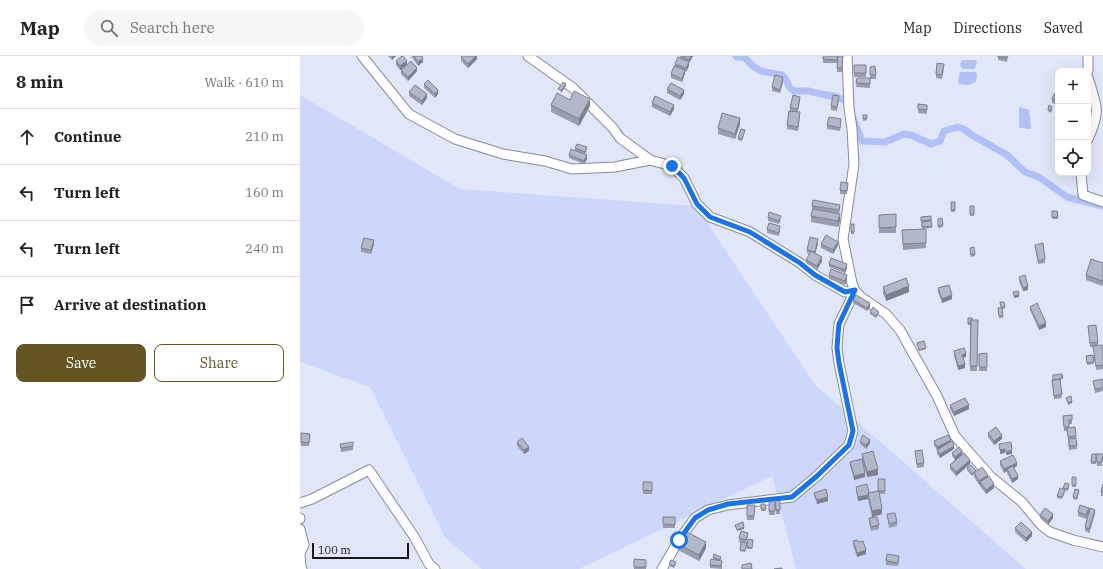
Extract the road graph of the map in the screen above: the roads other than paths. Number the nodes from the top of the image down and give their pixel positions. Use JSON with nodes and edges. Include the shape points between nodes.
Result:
{"nodes":[{"id":1,"x":362,"y":56,"type":"edge"},
{"id":2,"x":528,"y":56,"type":"edge"},
{"id":3,"x":847,"y":56,"type":"edge"},
{"id":4,"x":1088,"y":56,"type":"edge"},
{"id":5,"x":1088,"y":68,"type":"edge"},
{"id":6,"x":1091,"y":88,"type":"edge"},
{"id":7,"x":1091,"y":132,"type":"edge"},
{"id":8,"x":650,"y":160,"type":"junction"},
{"id":9,"x":1081,"y":176,"type":"edge"},
{"id":10,"x":1103,"y":202,"type":"edge"},
{"id":11,"x":855,"y":290,"type":"junction"},
{"id":12,"x":300,"y":503,"type":"edge"},
{"id":13,"x":300,"y":529,"type":"edge"},
{"id":14,"x":1103,"y":547,"type":"edge"},
{"id":15,"x":302,"y":569,"type":"edge"},
{"id":16,"x":435,"y":569,"type":"edge"},
{"id":17,"x":662,"y":569,"type":"edge"}],
"edges":[{"from":1,"to":8,"type":"street","via":[[409,114],[455,139],[503,154],[545,161],[572,170],[615,167]]},
{"from":2,"to":8,"type":"street","via":[[573,88],[620,138]]},
{"from":3,"to":11,"type":"street","via":[[854,164],[844,239]]},
{"from":4,"to":5,"type":"street"},
{"from":6,"to":7,"type":"street","via":[[1097,107]]},
{"from":8,"to":11,"type":"street","via":[[672,166],[684,178],[697,204],[710,217],[750,232],[845,292]]},
{"from":9,"to":10,"type":"street","via":[[1083,195]]},
{"from":11,"to":14,"type":"street","via":[[886,314],[900,330],[956,436],[990,476],[1022,502],[1040,525],[1050,532]]},
{"from":11,"to":17,"type":"street","via":[[839,324],[837,348],[853,431],[849,445],[792,497],[728,504],[708,510],[695,518]]},
{"from":12,"to":16,"type":"street","via":[[369,470],[416,538],[429,564]]},
{"from":13,"to":15,"type":"street","via":[[304,545],[300,553]]}]}
